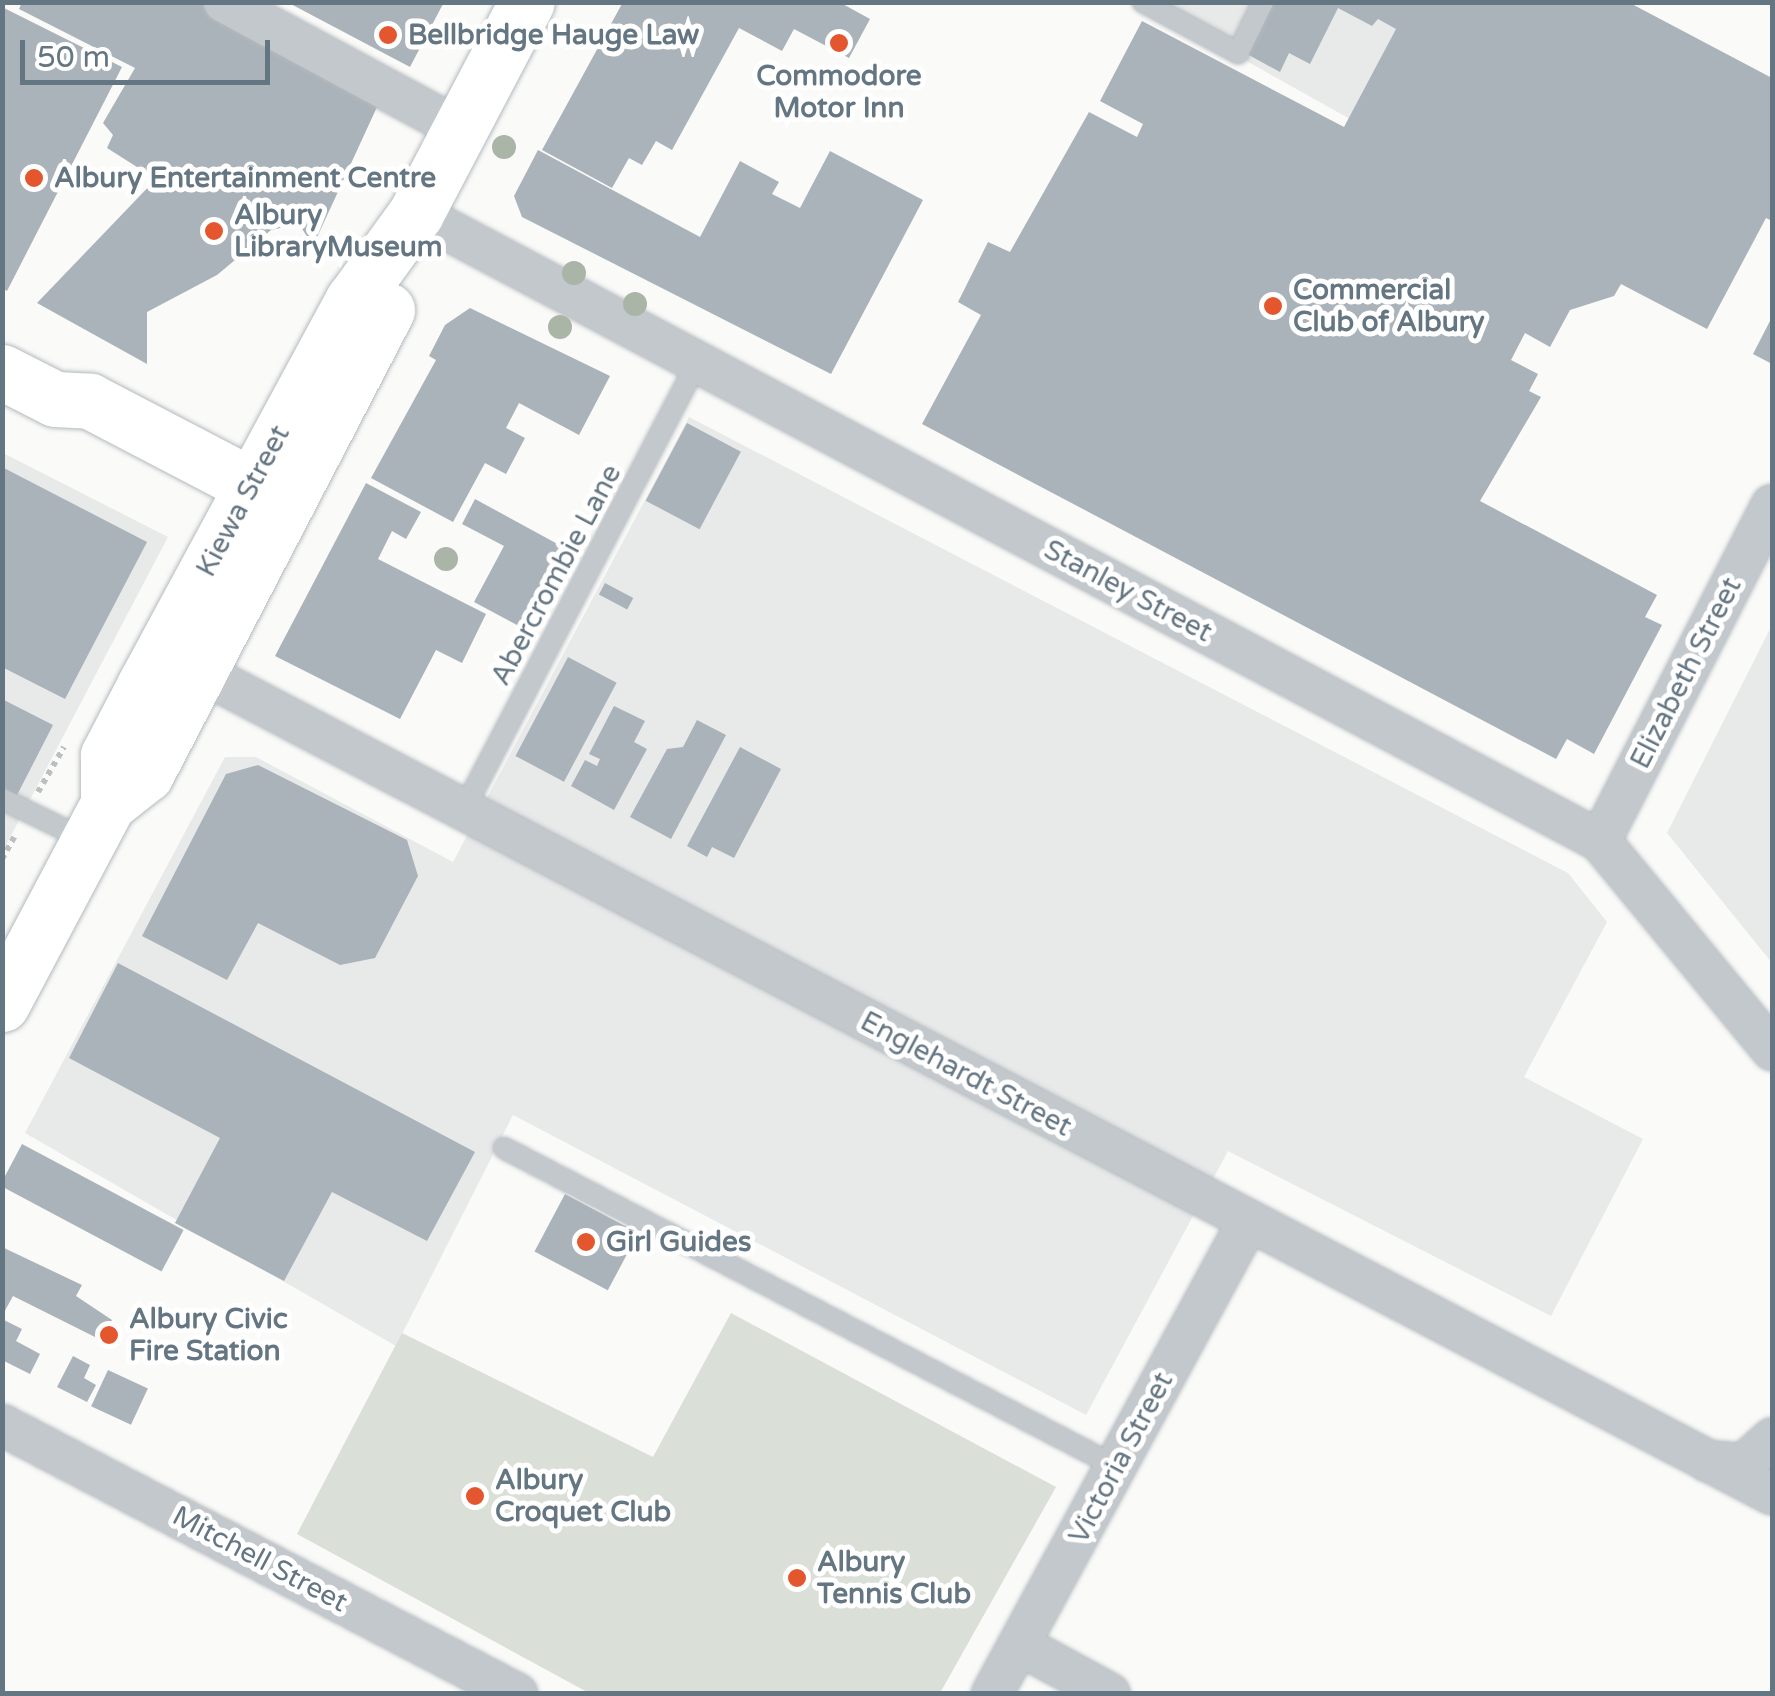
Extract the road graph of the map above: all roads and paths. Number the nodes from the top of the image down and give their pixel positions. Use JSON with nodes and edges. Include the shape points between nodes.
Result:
{"nodes":[{"id":1,"x":224,"y":2,"type":"edge"},
{"id":2,"x":527,"y":2,"type":"edge"},
{"id":3,"x":1142,"y":2,"type":"edge"},
{"id":4,"x":1263,"y":2,"type":"edge"},
{"id":5,"x":460,"y":129,"type":"junction"},
{"id":6,"x":416,"y":214,"type":"junction"},
{"id":7,"x":697,"y":364,"type":"junction"},
{"id":8,"x":2,"y":372,"type":"edge"},
{"id":9,"x":1772,"y":504,"type":"edge"},
{"id":10,"x":263,"y":509,"type":"junction"},
{"id":11,"x":181,"y":662,"type":"junction"},
{"id":12,"x":71,"y":737,"type":"dead end"},
{"id":13,"x":2,"y":799,"type":"edge"},
{"id":14,"x":28,"y":811,"type":"junction"},
{"id":15,"x":463,"y":811,"type":"junction"},
{"id":16,"x":98,"y":823,"type":"junction"},
{"id":17,"x":1600,"y":841,"type":"junction"},
{"id":18,"x":2,"y":859,"type":"edge"},
{"id":19,"x":2,"y":1004,"type":"edge"},
{"id":20,"x":1772,"y":1050,"type":"edge"},
{"id":21,"x":504,"y":1148,"type":"dead end"},
{"id":22,"x":1248,"y":1222,"type":"junction"},
{"id":23,"x":2,"y":1424,"type":"edge"},
{"id":24,"x":1772,"y":1439,"type":"edge"},
{"id":25,"x":1703,"y":1460,"type":"junction"},
{"id":26,"x":1117,"y":1467,"type":"junction"},
{"id":27,"x":1772,"y":1494,"type":"edge"},
{"id":28,"x":1020,"y":1645,"type":"junction"},
{"id":29,"x":1003,"y":1690,"type":"edge"},
{"id":30,"x":516,"y":1694,"type":"edge"},
{"id":31,"x":1110,"y":1694,"type":"edge"}],
"edges":[{"from":1,"to":5,"type":"street"},
{"from":2,"to":5,"type":"street","name":"Kiewa Street"},
{"from":3,"to":4,"type":"lane","via":[[1238,53]]},
{"from":5,"to":6,"type":"street","name":"Kiewa Street"},
{"from":6,"to":7,"type":"street","name":"Stanley Street"},
{"from":6,"to":10,"type":"street","name":"Kiewa Street","via":[[386,316]]},
{"from":7,"to":15,"type":"lane","name":"Abercrombie Lane"},
{"from":7,"to":17,"type":"street","name":"Stanley Street"},
{"from":8,"to":10,"type":"street","via":[[55,400],[78,428]]},
{"from":9,"to":17,"type":"street","name":"Elizabeth Street"},
{"from":10,"to":11,"type":"street","name":"Kiewa Street"},
{"from":11,"to":15,"type":"street","name":"Englehardt Street"},
{"from":11,"to":16,"type":"street","name":"Kiewa Street","via":[[108,755]]},
{"from":12,"to":14,"type":"path"},
{"from":13,"to":14,"type":"lane"},
{"from":14,"to":16,"type":"lane"},
{"from":14,"to":18,"type":"path"},
{"from":15,"to":22,"type":"street","name":"Englehardt Street"},
{"from":16,"to":19,"type":"street","name":"Kiewa Street"},
{"from":17,"to":20,"type":"street","name":"Stanley Street"},
{"from":21,"to":26,"type":"lane"},
{"from":22,"to":25,"type":"street","name":"Englehardt Street"},
{"from":22,"to":26,"type":"street","name":"Victoria Street"},
{"from":23,"to":30,"type":"street","name":"Mitchell Street"},
{"from":24,"to":25,"type":"street","via":[[1744,1464]]},
{"from":25,"to":27,"type":"street","name":"Englehardt Street"},
{"from":26,"to":28,"type":"street","name":"Victoria Street"},
{"from":28,"to":29,"type":"street","name":"Victoria Street"},
{"from":28,"to":31,"type":"street"}]}
